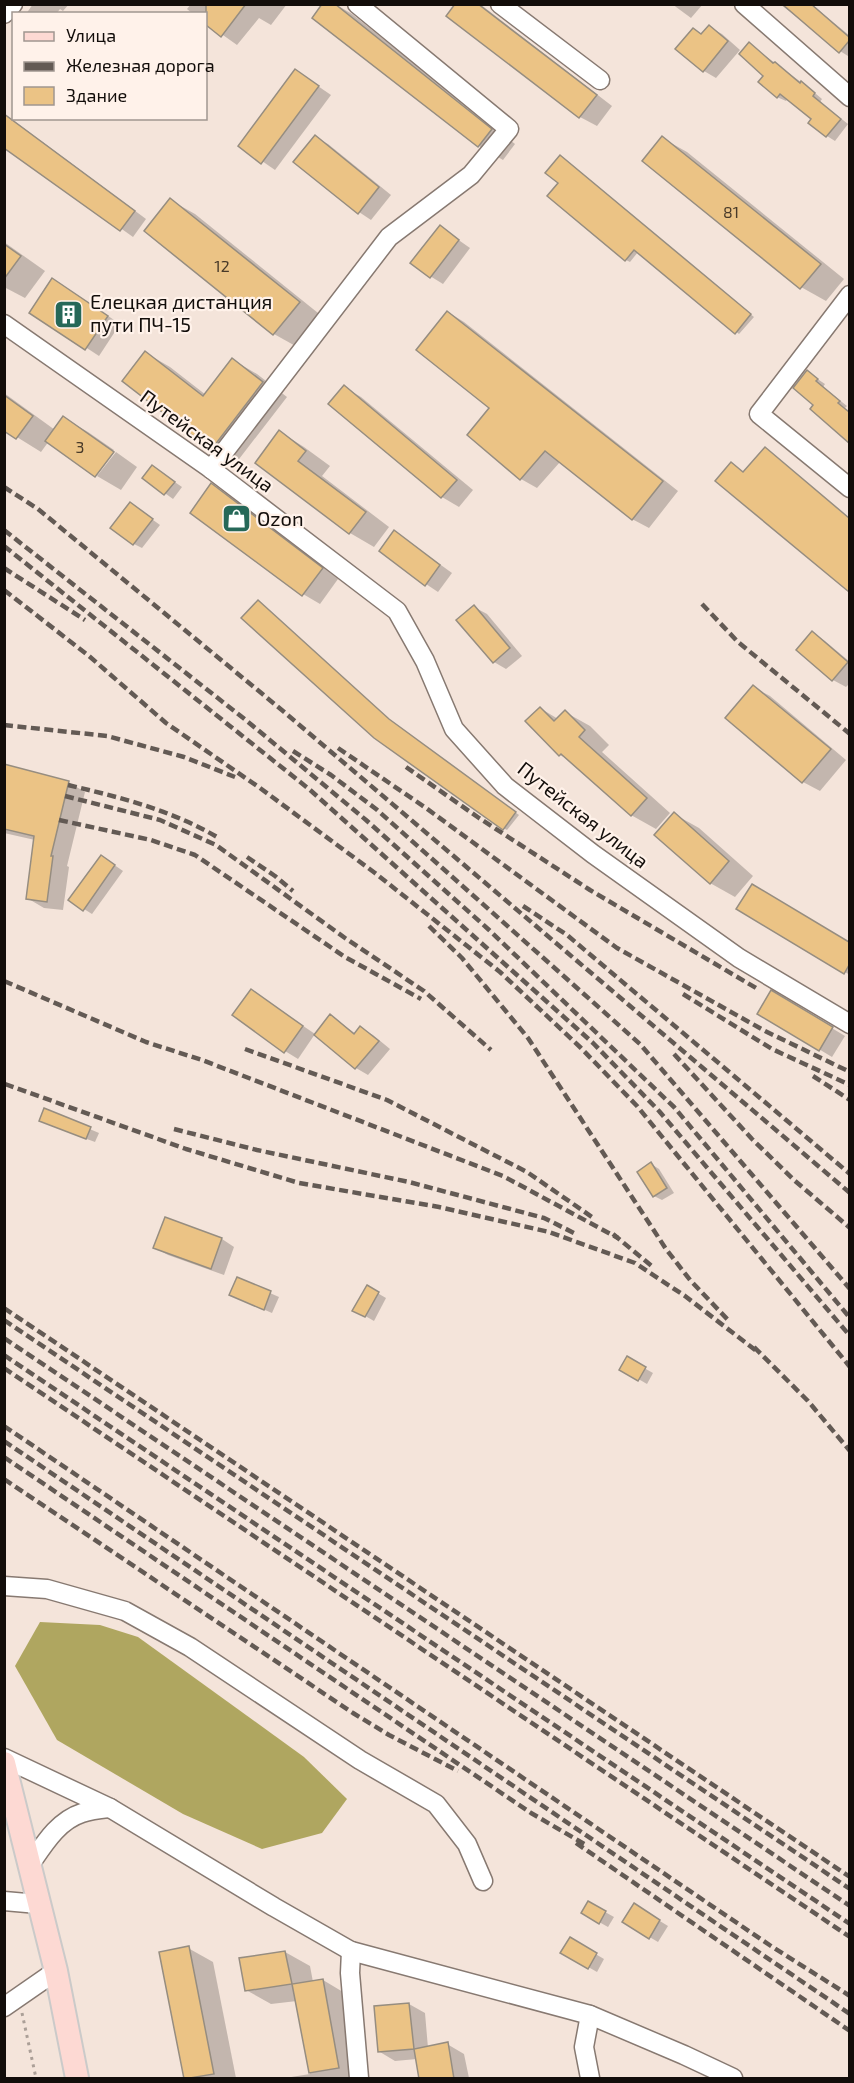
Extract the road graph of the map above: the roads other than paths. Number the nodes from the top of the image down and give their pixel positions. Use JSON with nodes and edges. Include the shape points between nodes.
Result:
{"nodes":[{"id":1,"x":13,"y":4,"type":"edge"},
{"id":2,"x":357,"y":4,"type":"edge"},
{"id":3,"x":500,"y":4,"type":"edge"},
{"id":4,"x":744,"y":4,"type":"edge"},
{"id":5,"x":4,"y":14,"type":"edge"},
{"id":6,"x":600,"y":80,"type":"dead end"},
{"id":7,"x":849,"y":97,"type":"edge"},
{"id":8,"x":849,"y":295,"type":"edge"},
{"id":9,"x":4,"y":324,"type":"edge"},
{"id":10,"x":211,"y":469,"type":"junction"},
{"id":11,"x":849,"y":488,"type":"edge"},
{"id":12,"x":849,"y":1024,"type":"edge"},
{"id":13,"x":4,"y":1586,"type":"edge"},
{"id":14,"x":4,"y":1758,"type":"edge"},
{"id":15,"x":4,"y":1763,"type":"edge"},
{"id":16,"x":111,"y":1808,"type":"junction"},
{"id":17,"x":29,"y":1866,"type":"junction"},
{"id":18,"x":483,"y":1881,"type":"dead end"},
{"id":19,"x":4,"y":1901,"type":"edge"},
{"id":20,"x":38,"y":1904,"type":"junction"},
{"id":21,"x":351,"y":1951,"type":"junction"},
{"id":22,"x":56,"y":1971,"type":"junction"},
{"id":23,"x":12,"y":2002,"type":"edge"},
{"id":24,"x":590,"y":2015,"type":"junction"},
{"id":25,"x":77,"y":2079,"type":"edge"},
{"id":26,"x":359,"y":2079,"type":"edge"},
{"id":27,"x":590,"y":2079,"type":"edge"},
{"id":28,"x":733,"y":2079,"type":"edge"}],
"edges":[{"from":1,"to":5,"type":"street"},
{"from":2,"to":10,"type":"street","via":[[509,129],[471,175],[389,237]]},
{"from":3,"to":6,"type":"street"},
{"from":4,"to":7,"type":"street"},
{"from":8,"to":11,"type":"street","via":[[759,414]]},
{"from":9,"to":10,"type":"street","name":"Путейская улица"},
{"from":10,"to":12,"type":"street","name":"Путейская улица","via":[[397,611],[425,661],[454,729],[506,786],[593,854],[739,958]]},
{"from":13,"to":18,"type":"street","via":[[47,1589],[125,1611],[190,1647],[360,1760],[436,1804],[467,1844]]},
{"from":14,"to":16,"type":"street"},
{"from":15,"to":17,"type":"main road"},
{"from":16,"to":17,"type":"street","via":[[82,1813],[65,1822]]},
{"from":16,"to":21,"type":"street"},
{"from":17,"to":20,"type":"main road"},
{"from":19,"to":20,"type":"street"},
{"from":20,"to":22,"type":"main road"},
{"from":21,"to":24,"type":"street"},
{"from":21,"to":26,"type":"street"},
{"from":22,"to":23,"type":"street"},
{"from":22,"to":25,"type":"main road"},
{"from":24,"to":27,"type":"street","via":[[584,2047]]},
{"from":24,"to":28,"type":"street"}]}
